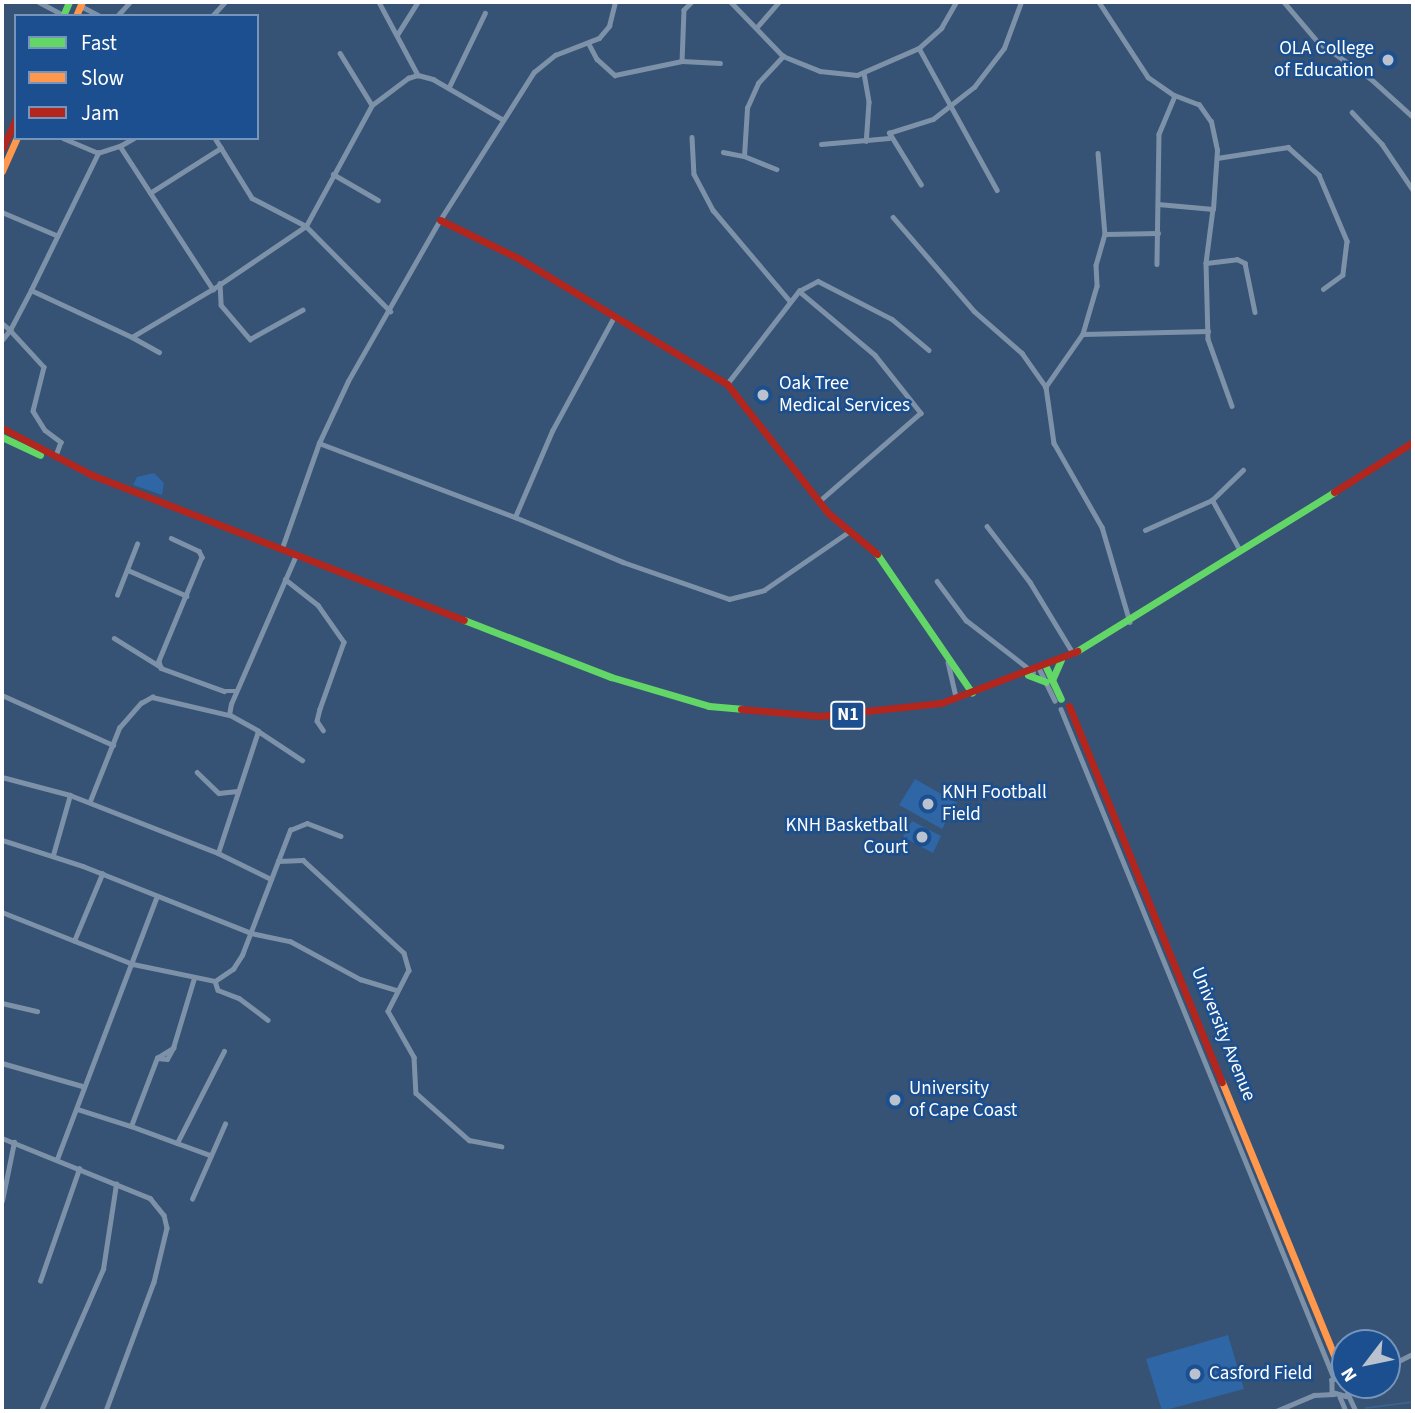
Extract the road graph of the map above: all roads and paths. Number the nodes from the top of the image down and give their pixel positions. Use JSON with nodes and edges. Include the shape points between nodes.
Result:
{"nodes":[{"id":1,"x":39,"y":2,"type":"edge"},
{"id":2,"x":379,"y":2,"type":"edge"},
{"id":3,"x":418,"y":2,"type":"edge"},
{"id":4,"x":615,"y":2,"type":"edge"},
{"id":5,"x":692,"y":2,"type":"edge"},
{"id":6,"x":731,"y":2,"type":"edge"},
{"id":7,"x":779,"y":2,"type":"edge"},
{"id":8,"x":956,"y":2,"type":"edge"},
{"id":9,"x":1021,"y":2,"type":"edge"},
{"id":10,"x":1099,"y":2,"type":"edge"},
{"id":11,"x":1284,"y":2,"type":"edge"},
{"id":12,"x":82,"y":4,"type":"edge"},
{"id":13,"x":485,"y":13,"type":"dead end"},
{"id":14,"x":61,"y":14,"type":"edge"},
{"id":15,"x":97,"y":14,"type":"edge"},
{"id":16,"x":757,"y":27,"type":"junction"},
{"id":17,"x":397,"y":35,"type":"junction"},
{"id":18,"x":589,"y":44,"type":"junction"},
{"id":19,"x":919,"y":48,"type":"junction"},
{"id":20,"x":340,"y":53,"type":"dead end"},
{"id":21,"x":783,"y":56,"type":"junction"},
{"id":22,"x":682,"y":61,"type":"junction"},
{"id":23,"x":720,"y":64,"type":"dead end"},
{"id":24,"x":864,"y":72,"type":"junction"},
{"id":25,"x":418,"y":75,"type":"junction"},
{"id":26,"x":449,"y":87,"type":"junction"},
{"id":27,"x":1175,"y":96,"type":"junction"},
{"id":28,"x":372,"y":105,"type":"junction"},
{"id":29,"x":954,"y":106,"type":"junction"},
{"id":30,"x":1352,"y":112,"type":"dead end"},
{"id":31,"x":1413,"y":117,"type":"edge"},
{"id":32,"x":502,"y":119,"type":"junction"},
{"id":33,"x":14,"y":123,"type":"edge"},
{"id":34,"x":692,"y":137,"type":"dead end"},
{"id":35,"x":889,"y":138,"type":"junction"},
{"id":36,"x":16,"y":140,"type":"edge"},
{"id":37,"x":68,"y":140,"type":"edge"},
{"id":38,"x":130,"y":140,"type":"edge"},
{"id":39,"x":216,"y":140,"type":"edge"},
{"id":40,"x":866,"y":141,"type":"junction"},
{"id":41,"x":821,"y":144,"type":"dead end"},
{"id":42,"x":120,"y":146,"type":"junction"},
{"id":43,"x":221,"y":148,"type":"junction"},
{"id":44,"x":2,"y":149,"type":"edge"},
{"id":45,"x":723,"y":152,"type":"dead end"},
{"id":46,"x":98,"y":153,"type":"junction"},
{"id":47,"x":1097,"y":153,"type":"dead end"},
{"id":48,"x":744,"y":156,"type":"junction"},
{"id":49,"x":1217,"y":158,"type":"junction"},
{"id":50,"x":776,"y":169,"type":"dead end"},
{"id":51,"x":2,"y":172,"type":"edge"},
{"id":52,"x":333,"y":174,"type":"junction"},
{"id":53,"x":921,"y":185,"type":"dead end"},
{"id":54,"x":997,"y":190,"type":"dead end"},
{"id":55,"x":1413,"y":190,"type":"edge"},
{"id":56,"x":150,"y":193,"type":"junction"},
{"id":57,"x":378,"y":200,"type":"dead end"},
{"id":58,"x":1158,"y":204,"type":"junction"},
{"id":59,"x":1213,"y":209,"type":"junction"},
{"id":60,"x":2,"y":212,"type":"edge"},
{"id":61,"x":893,"y":217,"type":"dead end"},
{"id":62,"x":440,"y":220,"type":"junction"},
{"id":63,"x":306,"y":226,"type":"junction"},
{"id":64,"x":1158,"y":233,"type":"junction"},
{"id":65,"x":56,"y":234,"type":"junction"},
{"id":66,"x":1105,"y":234,"type":"junction"},
{"id":67,"x":1206,"y":263,"type":"junction"},
{"id":68,"x":1157,"y":264,"type":"dead end"},
{"id":69,"x":220,"y":282,"type":"junction"},
{"id":70,"x":213,"y":289,"type":"junction"},
{"id":71,"x":1324,"y":289,"type":"dead end"},
{"id":72,"x":32,"y":290,"type":"junction"},
{"id":73,"x":799,"y":291,"type":"junction"},
{"id":74,"x":790,"y":301,"type":"junction"},
{"id":75,"x":302,"y":310,"type":"dead end"},
{"id":76,"x":390,"y":311,"type":"junction"},
{"id":77,"x":1255,"y":312,"type":"dead end"},
{"id":78,"x":614,"y":317,"type":"junction"},
{"id":79,"x":2,"y":323,"type":"edge"},
{"id":80,"x":10,"y":330,"type":"junction"},
{"id":81,"x":1208,"y":331,"type":"junction"},
{"id":82,"x":1083,"y":334,"type":"junction"},
{"id":83,"x":132,"y":337,"type":"junction"},
{"id":84,"x":2,"y":340,"type":"edge"},
{"id":85,"x":929,"y":350,"type":"dead end"},
{"id":86,"x":159,"y":352,"type":"dead end"},
{"id":87,"x":727,"y":384,"type":"junction"},
{"id":88,"x":1046,"y":387,"type":"junction"},
{"id":89,"x":1232,"y":406,"type":"dead end"},
{"id":90,"x":2,"y":428,"type":"edge"},
{"id":91,"x":2,"y":438,"type":"edge"},
{"id":92,"x":1413,"y":442,"type":"edge"},
{"id":93,"x":319,"y":443,"type":"junction"},
{"id":94,"x":56,"y":457,"type":"junction"},
{"id":95,"x":74,"y":467,"type":"junction"},
{"id":96,"x":1243,"y":470,"type":"dead end"},
{"id":97,"x":1212,"y":500,"type":"junction"},
{"id":98,"x":819,"y":502,"type":"junction"},
{"id":99,"x":515,"y":516,"type":"junction"},
{"id":100,"x":987,"y":526,"type":"dead end"},
{"id":101,"x":1144,"y":530,"type":"dead end"},
{"id":102,"x":850,"y":531,"type":"junction"},
{"id":103,"x":171,"y":538,"type":"dead end"},
{"id":104,"x":137,"y":544,"type":"dead end"},
{"id":105,"x":282,"y":549,"type":"junction"},
{"id":106,"x":1240,"y":552,"type":"junction"},
{"id":107,"x":296,"y":554,"type":"junction"},
{"id":108,"x":128,"y":570,"type":"junction"},
{"id":109,"x":285,"y":579,"type":"junction"},
{"id":110,"x":937,"y":581,"type":"dead end"},
{"id":111,"x":117,"y":595,"type":"dead end"},
{"id":112,"x":187,"y":596,"type":"junction"},
{"id":113,"x":1130,"y":622,"type":"junction"},
{"id":114,"x":114,"y":638,"type":"dead end"},
{"id":115,"x":1074,"y":654,"type":"junction"},
{"id":116,"x":1062,"y":660,"type":"junction"},
{"id":117,"x":948,"y":662,"type":"junction"},
{"id":118,"x":161,"y":668,"type":"junction"},
{"id":119,"x":1037,"y":671,"type":"junction"},
{"id":120,"x":1049,"y":681,"type":"junction"},
{"id":121,"x":236,"y":691,"type":"junction"},
{"id":122,"x":2,"y":695,"type":"edge"},
{"id":123,"x":973,"y":695,"type":"junction"},
{"id":124,"x":956,"y":699,"type":"junction"},
{"id":125,"x":1058,"y":700,"type":"dead end"},
{"id":126,"x":1069,"y":706,"type":"dead end"},
{"id":127,"x":1060,"y":709,"type":"dead end"},
{"id":128,"x":229,"y":715,"type":"junction"},
{"id":129,"x":323,"y":730,"type":"dead end"},
{"id":130,"x":258,"y":731,"type":"junction"},
{"id":131,"x":113,"y":745,"type":"junction"},
{"id":132,"x":302,"y":760,"type":"dead end"},
{"id":133,"x":197,"y":772,"type":"dead end"},
{"id":134,"x":2,"y":777,"type":"edge"},
{"id":135,"x":237,"y":791,"type":"junction"},
{"id":136,"x":70,"y":795,"type":"junction"},
{"id":137,"x":90,"y":801,"type":"junction"},
{"id":138,"x":341,"y":836,"type":"dead end"},
{"id":139,"x":2,"y":840,"type":"edge"},
{"id":140,"x":218,"y":853,"type":"junction"},
{"id":141,"x":53,"y":855,"type":"junction"},
{"id":142,"x":278,"y":861,"type":"junction"},
{"id":143,"x":102,"y":874,"type":"junction"},
{"id":144,"x":271,"y":879,"type":"junction"},
{"id":145,"x":156,"y":899,"type":"junction"},
{"id":146,"x":2,"y":912,"type":"edge"},
{"id":147,"x":251,"y":933,"type":"junction"},
{"id":148,"x":74,"y":941,"type":"junction"},
{"id":149,"x":132,"y":964,"type":"junction"},
{"id":150,"x":194,"y":978,"type":"junction"},
{"id":151,"x":215,"y":981,"type":"junction"},
{"id":152,"x":395,"y":990,"type":"junction"},
{"id":153,"x":2,"y":1003,"type":"edge"},
{"id":154,"x":37,"y":1010,"type":"dead end"},
{"id":155,"x":268,"y":1020,"type":"dead end"},
{"id":156,"x":224,"y":1051,"type":"dead end"},
{"id":157,"x":2,"y":1063,"type":"edge"},
{"id":158,"x":82,"y":1086,"type":"junction"},
{"id":159,"x":77,"y":1109,"type":"junction"},
{"id":160,"x":225,"y":1124,"type":"dead end"},
{"id":161,"x":131,"y":1126,"type":"junction"},
{"id":162,"x":2,"y":1138,"type":"edge"},
{"id":163,"x":14,"y":1142,"type":"junction"},
{"id":164,"x":177,"y":1143,"type":"junction"},
{"id":165,"x":501,"y":1146,"type":"dead end"},
{"id":166,"x":209,"y":1156,"type":"junction"},
{"id":167,"x":57,"y":1158,"type":"junction"},
{"id":168,"x":79,"y":1169,"type":"junction"},
{"id":169,"x":116,"y":1184,"type":"junction"},
{"id":170,"x":192,"y":1199,"type":"dead end"},
{"id":171,"x":2,"y":1200,"type":"edge"},
{"id":172,"x":40,"y":1281,"type":"dead end"},
{"id":173,"x":1331,"y":1344,"type":"edge"},
{"id":174,"x":1331,"y":1371,"type":"edge"},
{"id":175,"x":1330,"y":1386,"type":"edge"},
{"id":176,"x":1314,"y":1395,"type":"junction"},
{"id":177,"x":1331,"y":1396,"type":"edge"},
{"id":178,"x":41,"y":1411,"type":"edge"},
{"id":179,"x":106,"y":1411,"type":"edge"},
{"id":180,"x":1276,"y":1411,"type":"edge"}],
"edges":[{"from":1,"to":14,"type":"street"},
{"from":2,"to":17,"type":"street"},
{"from":3,"to":17,"type":"street"},
{"from":4,"to":18,"type":"street","via":[[609,26]]},
{"from":5,"to":22,"type":"street","via":[[684,10]]},
{"from":6,"to":16,"type":"street"},
{"from":7,"to":16,"type":"street"},
{"from":8,"to":19,"type":"street","via":[[941,28]]},
{"from":9,"to":29,"type":"street","via":[[993,67]]},
{"from":10,"to":27,"type":"street","via":[[1148,77]]},
{"from":11,"to":31,"type":"street","via":[[1318,42],[1370,78]]},
{"from":12,"to":15,"type":"street"},
{"from":13,"to":26,"type":"street"},
{"from":16,"to":21,"type":"street"},
{"from":17,"to":25,"type":"street"},
{"from":18,"to":22,"type":"street","via":[[597,59],[615,75]]},
{"from":18,"to":32,"type":"street","via":[[546,61]]},
{"from":19,"to":24,"type":"street"},
{"from":19,"to":29,"type":"street"},
{"from":20,"to":28,"type":"street"},
{"from":21,"to":24,"type":"street","via":[[820,71]]},
{"from":21,"to":48,"type":"street","via":[[758,83],[747,108]]},
{"from":22,"to":23,"type":"street"},
{"from":24,"to":40,"type":"street","via":[[869,102]]},
{"from":25,"to":26,"type":"street"},
{"from":25,"to":28,"type":"street","via":[[396,84]]},
{"from":26,"to":32,"type":"street"},
{"from":27,"to":49,"type":"street","via":[[1205,111],[1217,142]]},
{"from":27,"to":58,"type":"street","via":[[1160,134]]},
{"from":28,"to":52,"type":"street"},
{"from":29,"to":35,"type":"street","via":[[920,125],[895,128]]},
{"from":29,"to":54,"type":"street"},
{"from":30,"to":55,"type":"street","via":[[1382,144]]},
{"from":32,"to":62,"type":"street"},
{"from":33,"to":44,"type":"main road"},
{"from":34,"to":74,"type":"street","via":[[694,174],[713,210]]},
{"from":35,"to":40,"type":"street"},
{"from":35,"to":53,"type":"street"},
{"from":36,"to":51,"type":"main road"},
{"from":37,"to":46,"type":"street"},
{"from":38,"to":42,"type":"street"},
{"from":39,"to":43,"type":"street"},
{"from":40,"to":41,"type":"street"},
{"from":42,"to":46,"type":"street"},
{"from":42,"to":56,"type":"street"},
{"from":43,"to":56,"type":"street"},
{"from":43,"to":63,"type":"street","via":[[253,198]]},
{"from":45,"to":48,"type":"street"},
{"from":46,"to":65,"type":"street"},
{"from":47,"to":66,"type":"street"},
{"from":48,"to":50,"type":"street"},
{"from":49,"to":59,"type":"street"},
{"from":49,"to":71,"type":"street","via":[[1287,147],[1319,175],[1347,240],[1343,275]]},
{"from":52,"to":57,"type":"street"},
{"from":52,"to":63,"type":"street"},
{"from":56,"to":70,"type":"street"},
{"from":58,"to":59,"type":"street"},
{"from":58,"to":64,"type":"street"},
{"from":59,"to":67,"type":"street"},
{"from":60,"to":65,"type":"street"},
{"from":61,"to":88,"type":"street","via":[[974,311],[1022,353]]},
{"from":62,"to":76,"type":"street"},
{"from":62,"to":78,"type":"main road","via":[[508,252]]},
{"from":63,"to":69,"type":"street"},
{"from":63,"to":76,"type":"street"},
{"from":64,"to":66,"type":"street"},
{"from":64,"to":68,"type":"street"},
{"from":65,"to":72,"type":"street"},
{"from":66,"to":82,"type":"street"},
{"from":67,"to":77,"type":"street","via":[[1237,259],[1245,263]]},
{"from":67,"to":81,"type":"street"},
{"from":69,"to":70,"type":"street"},
{"from":69,"to":75,"type":"street","via":[[221,305],[250,339]]},
{"from":70,"to":83,"type":"street"},
{"from":72,"to":80,"type":"street"},
{"from":72,"to":83,"type":"street"},
{"from":73,"to":74,"type":"street"},
{"from":73,"to":85,"type":"street","via":[[818,281],[828,283],[892,319]]},
{"from":73,"to":98,"type":"street","via":[[875,355],[921,413]]},
{"from":74,"to":87,"type":"street"},
{"from":76,"to":93,"type":"street"},
{"from":78,"to":87,"type":"main road"},
{"from":78,"to":99,"type":"street","via":[[552,431]]},
{"from":79,"to":80,"type":"street"},
{"from":80,"to":84,"type":"street"},
{"from":80,"to":94,"type":"street","via":[[44,367],[33,411],[45,430],[61,442]]},
{"from":81,"to":82,"type":"street"},
{"from":81,"to":89,"type":"street"},
{"from":82,"to":88,"type":"street"},
{"from":83,"to":86,"type":"street"},
{"from":87,"to":98,"type":"main road"},
{"from":88,"to":113,"type":"street","via":[[1054,443],[1102,527]]},
{"from":90,"to":94,"type":"main road","number":"N1"},
{"from":91,"to":95,"type":"main road","number":"N1"},
{"from":92,"to":106,"type":"main road","number":"N1"},
{"from":93,"to":99,"type":"street"},
{"from":93,"to":105,"type":"street"},
{"from":94,"to":95,"type":"main road","number":"N1"},
{"from":95,"to":105,"type":"main road","number":"N1"},
{"from":96,"to":97,"type":"street"},
{"from":97,"to":101,"type":"street"},
{"from":97,"to":106,"type":"street"},
{"from":98,"to":102,"type":"main road"},
{"from":99,"to":102,"type":"street","via":[[623,562],[729,599],[764,590]]},
{"from":100,"to":115,"type":"street","via":[[1030,582]]},
{"from":102,"to":117,"type":"main road","via":[[879,558]]},
{"from":103,"to":112,"type":"street","via":[[199,551],[202,557]]},
{"from":104,"to":108,"type":"street"},
{"from":105,"to":107,"type":"main road","number":"N1"},
{"from":106,"to":113,"type":"main road","number":"N1"},
{"from":107,"to":109,"type":"street"},
{"from":107,"to":124,"type":"main road","number":"N1","via":[[611,677],[709,706],[820,716],[907,710]]},
{"from":108,"to":111,"type":"street"},
{"from":108,"to":112,"type":"street"},
{"from":109,"to":121,"type":"street"},
{"from":109,"to":129,"type":"street","via":[[318,605],[344,642],[317,721]]},
{"from":110,"to":119,"type":"street","via":[[965,620]]},
{"from":112,"to":118,"type":"street","via":[[159,661]]},
{"from":113,"to":115,"type":"main road","number":"N1"},
{"from":114,"to":118,"type":"street"},
{"from":115,"to":116,"type":"main road","number":"N1"},
{"from":116,"to":119,"type":"main road","number":"N1"},
{"from":116,"to":120,"type":"main road"},
{"from":117,"to":123,"type":"main road"},
{"from":117,"to":124,"type":"street"},
{"from":118,"to":121,"type":"street","via":[[224,691]]},
{"from":119,"to":120,"type":"main road"},
{"from":119,"to":120,"type":"main road"},
{"from":119,"to":123,"type":"main road","number":"N1"},
{"from":120,"to":125,"type":"main road"},
{"from":121,"to":128,"type":"street"},
{"from":122,"to":131,"type":"street"},
{"from":123,"to":124,"type":"main road","number":"N1"},
{"from":126,"to":173,"type":"main road","name":"University Avenue"},
{"from":127,"to":174,"type":"street","name":"University Avenue"},
{"from":128,"to":130,"type":"street"},
{"from":128,"to":131,"type":"street","via":[[152,697],[130,712]]},
{"from":130,"to":132,"type":"street"},
{"from":130,"to":135,"type":"street"},
{"from":131,"to":137,"type":"street"},
{"from":133,"to":135,"type":"street","via":[[219,793]]},
{"from":134,"to":136,"type":"street"},
{"from":135,"to":140,"type":"street"},
{"from":136,"to":137,"type":"street"},
{"from":136,"to":141,"type":"street"},
{"from":137,"to":140,"type":"street"},
{"from":138,"to":142,"type":"street","via":[[307,823],[298,825],[290,830]]},
{"from":139,"to":141,"type":"street"},
{"from":140,"to":144,"type":"street"},
{"from":141,"to":143,"type":"street"},
{"from":142,"to":144,"type":"street"},
{"from":142,"to":152,"type":"street","via":[[303,860],[404,953],[410,970]]},
{"from":143,"to":145,"type":"street"},
{"from":143,"to":148,"type":"street"},
{"from":144,"to":147,"type":"street"},
{"from":145,"to":147,"type":"street"},
{"from":145,"to":149,"type":"street"},
{"from":146,"to":148,"type":"street"},
{"from":147,"to":151,"type":"street","via":[[233,970]]},
{"from":147,"to":152,"type":"street","via":[[290,941],[360,979]]},
{"from":148,"to":149,"type":"street"},
{"from":149,"to":150,"type":"street"},
{"from":149,"to":158,"type":"street"},
{"from":150,"to":151,"type":"street"},
{"from":150,"to":161,"type":"street","via":[[173,1048],[157,1058]]},
{"from":151,"to":155,"type":"street","via":[[218,990],[239,998]]},
{"from":152,"to":165,"type":"street","via":[[388,1011],[414,1057],[416,1093],[469,1140]]},
{"from":153,"to":154,"type":"street"},
{"from":156,"to":164,"type":"street"},
{"from":157,"to":158,"type":"street"},
{"from":158,"to":159,"type":"street"},
{"from":159,"to":161,"type":"street"},
{"from":159,"to":167,"type":"street"},
{"from":160,"to":166,"type":"street"},
{"from":161,"to":164,"type":"street"},
{"from":162,"to":163,"type":"street"},
{"from":163,"to":167,"type":"street"},
{"from":163,"to":171,"type":"street"},
{"from":164,"to":166,"type":"street"},
{"from":166,"to":170,"type":"street"},
{"from":167,"to":168,"type":"street"},
{"from":168,"to":169,"type":"street"},
{"from":168,"to":172,"type":"street"},
{"from":169,"to":178,"type":"street","via":[[103,1269]]},
{"from":169,"to":179,"type":"street","via":[[150,1198],[167,1228],[154,1282]]},
{"from":175,"to":176,"type":"street"},
{"from":176,"to":177,"type":"street"},
{"from":176,"to":180,"type":"street"}]}
